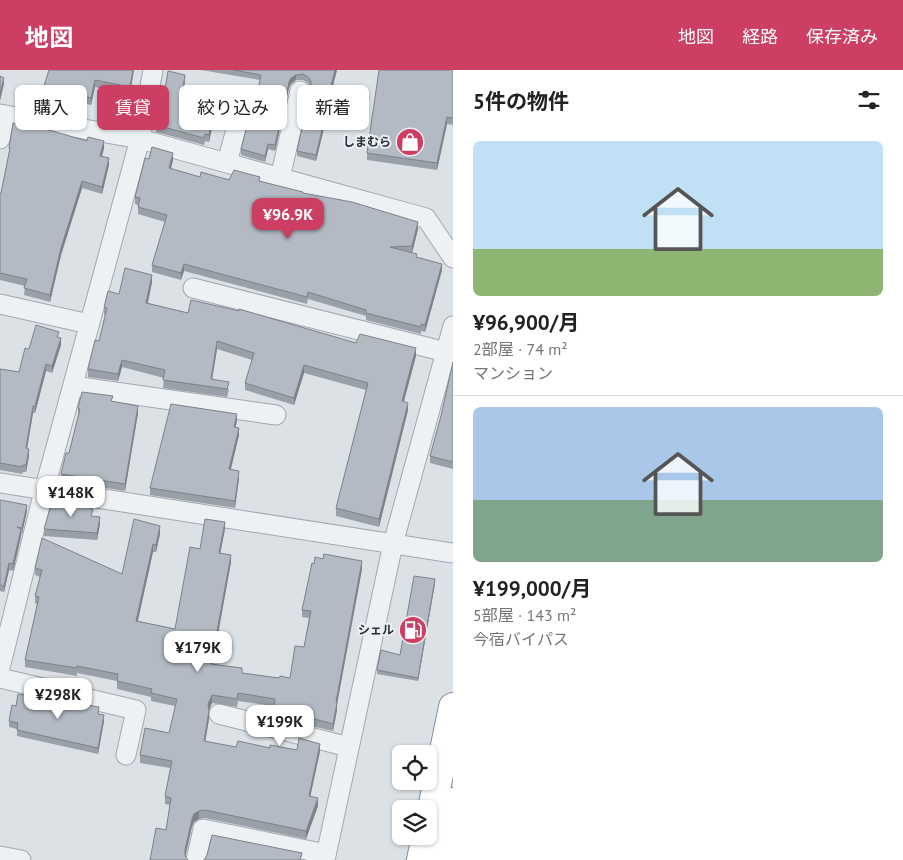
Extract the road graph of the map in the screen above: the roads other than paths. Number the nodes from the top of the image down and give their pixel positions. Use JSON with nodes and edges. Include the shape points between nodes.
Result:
{"nodes":[{"id":1,"x":153,"y":70,"type":"edge"},
{"id":2,"x":297,"y":104,"type":"edge"},
{"id":3,"x":2,"y":115,"type":"edge"},
{"id":4,"x":236,"y":130,"type":"edge"},
{"id":5,"x":0,"y":139,"type":"edge"},
{"id":6,"x":140,"y":139,"type":"junction"},
{"id":7,"x":227,"y":163,"type":"junction"},
{"id":8,"x":280,"y":178,"type":"junction"},
{"id":9,"x":453,"y":258,"type":"edge"},
{"id":10,"x":193,"y":288,"type":"dead end"},
{"id":11,"x":0,"y":304,"type":"edge"},
{"id":12,"x":89,"y":324,"type":"junction"},
{"id":13,"x":453,"y":326,"type":"edge"},
{"id":14,"x":446,"y":352,"type":"junction"},
{"id":15,"x":73,"y":386,"type":"junction"},
{"id":16,"x":276,"y":415,"type":"dead end"},
{"id":17,"x":0,"y":483,"type":"edge"},
{"id":18,"x":44,"y":491,"type":"junction"},
{"id":19,"x":393,"y":544,"type":"junction"},
{"id":20,"x":453,"y":553,"type":"edge"},
{"id":21,"x":0,"y":668,"type":"edge"},
{"id":22,"x":0,"y":678,"type":"edge"},
{"id":23,"x":453,"y":707,"type":"edge"},
{"id":24,"x":219,"y":714,"type":"dead end"},
{"id":25,"x":349,"y":747,"type":"junction"},
{"id":26,"x":126,"y":754,"type":"dead end"},
{"id":27,"x":434,"y":800,"type":"edge"},
{"id":28,"x":453,"y":802,"type":"edge"},
{"id":29,"x":424,"y":845,"type":"edge"},
{"id":30,"x":0,"y":856,"type":"edge"},
{"id":31,"x":325,"y":857,"type":"edge"},
{"id":32,"x":21,"y":860,"type":"edge"},
{"id":33,"x":196,"y":860,"type":"edge"},
{"id":34,"x":421,"y":860,"type":"edge"},
{"id":35,"x":442,"y":860,"type":"edge"}],
"edges":[{"from":1,"to":6,"type":"street"},
{"from":2,"to":8,"type":"street"},
{"from":3,"to":5,"type":"street"},
{"from":3,"to":6,"type":"street"},
{"from":4,"to":7,"type":"street"},
{"from":6,"to":7,"type":"street"},
{"from":6,"to":12,"type":"street"},
{"from":7,"to":8,"type":"street"},
{"from":8,"to":9,"type":"street","via":[[426,218]]},
{"from":10,"to":14,"type":"street"},
{"from":11,"to":12,"type":"street"},
{"from":12,"to":15,"type":"street"},
{"from":13,"to":14,"type":"street"},
{"from":14,"to":19,"type":"street"},
{"from":15,"to":16,"type":"street"},
{"from":15,"to":18,"type":"street"},
{"from":17,"to":18,"type":"street"},
{"from":18,"to":19,"type":"street"},
{"from":18,"to":21,"type":"street"},
{"from":19,"to":20,"type":"street"},
{"from":19,"to":25,"type":"street"},
{"from":22,"to":26,"type":"street","via":[[136,710]]},
{"from":23,"to":27,"type":"highway"},
{"from":24,"to":25,"type":"street"},
{"from":25,"to":31,"type":"street"},
{"from":28,"to":35,"type":"highway"},
{"from":29,"to":34,"type":"highway"},
{"from":30,"to":32,"type":"street"},
{"from":31,"to":33,"type":"street","via":[[203,829]]}]}
